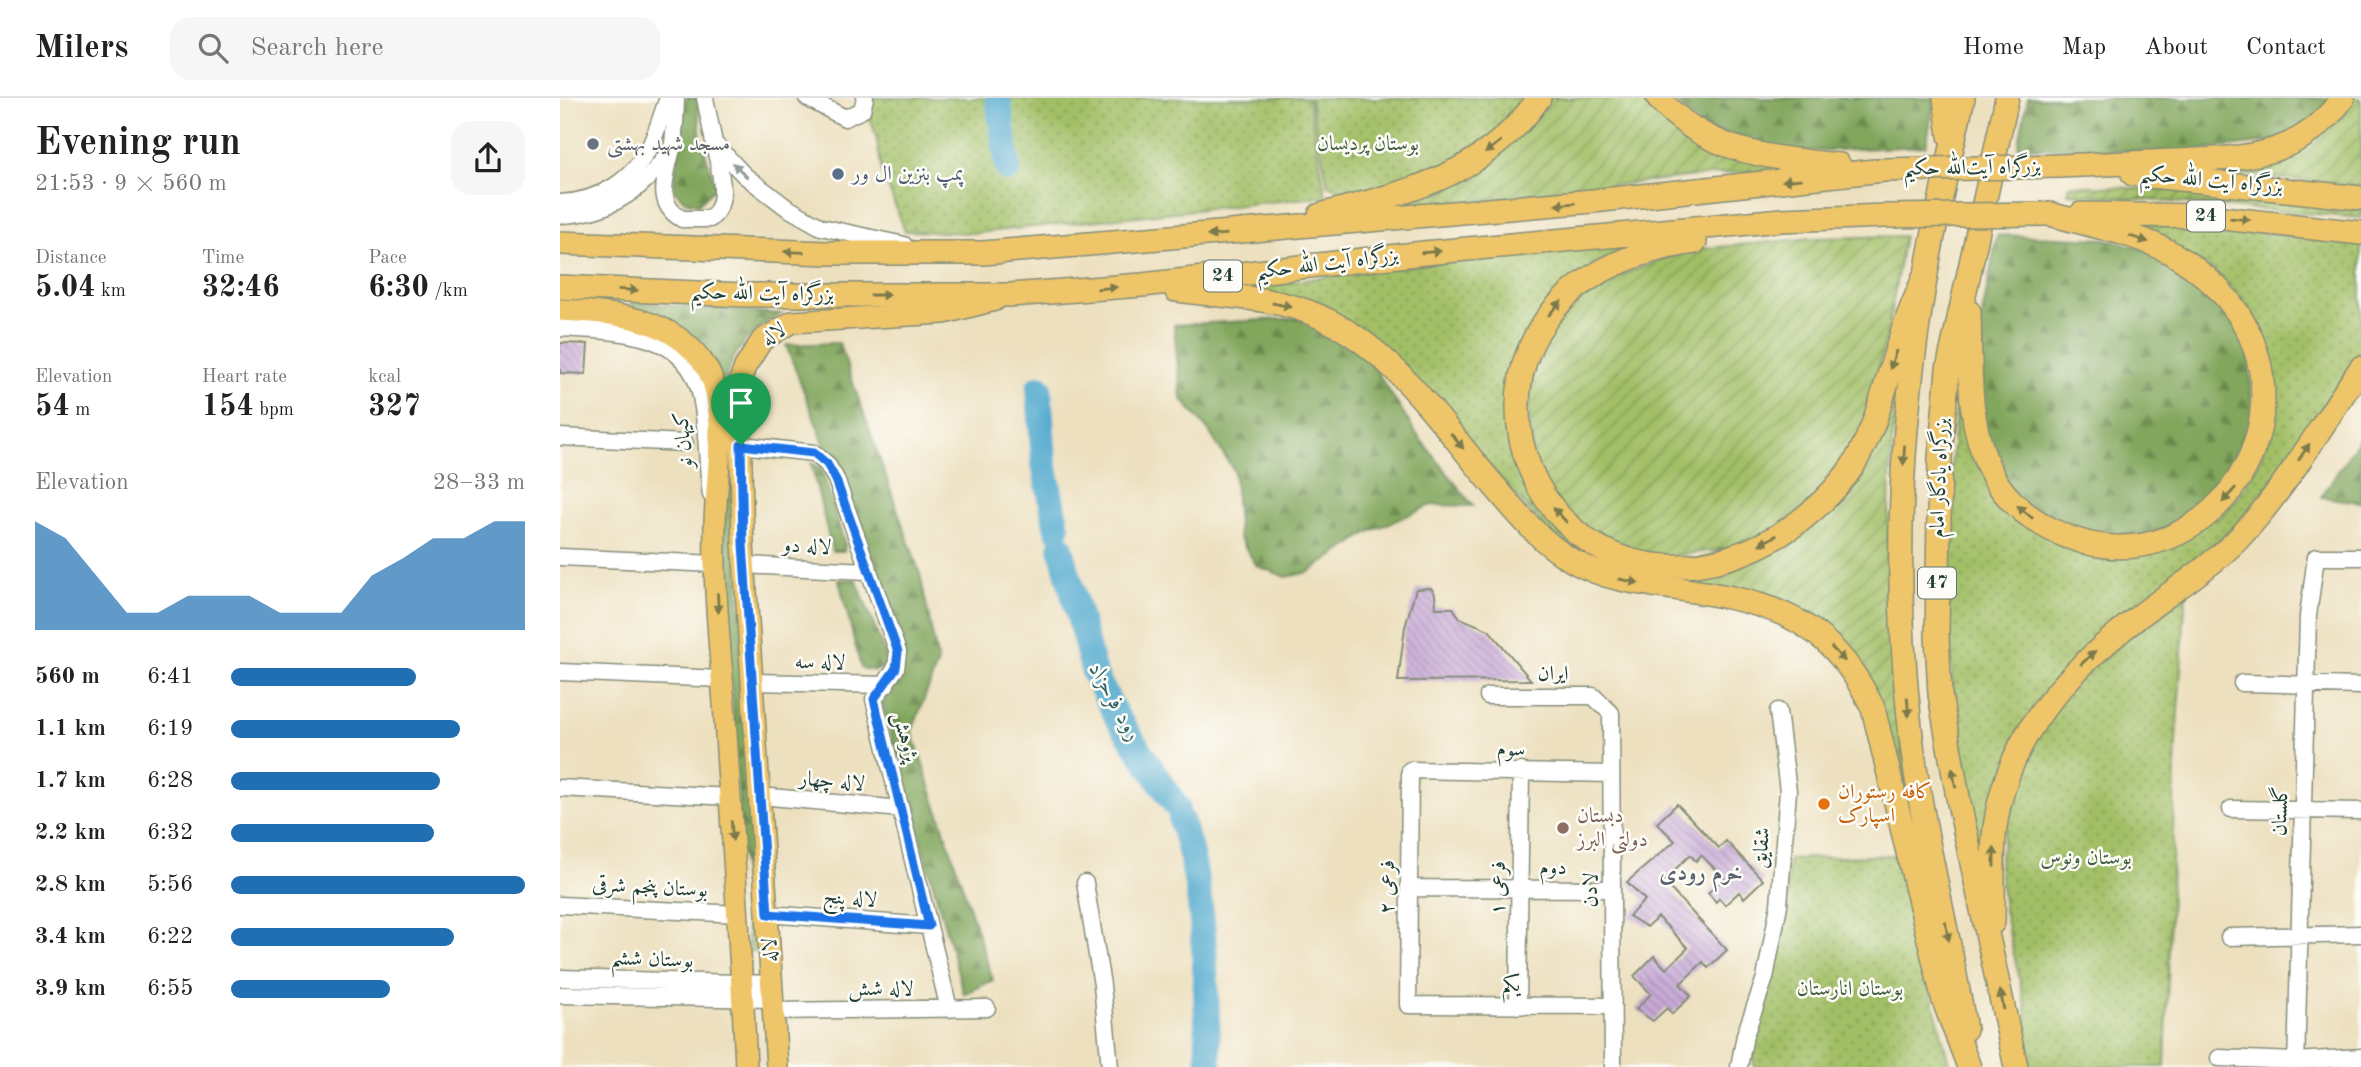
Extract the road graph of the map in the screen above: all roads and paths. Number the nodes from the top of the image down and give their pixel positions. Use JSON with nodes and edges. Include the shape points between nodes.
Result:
{"nodes":[{"id":1,"x":668,"y":98,"type":"edge"},
{"id":2,"x":676,"y":98,"type":"edge"},
{"id":3,"x":705,"y":98,"type":"edge"},
{"id":4,"x":807,"y":98,"type":"edge"},
{"id":5,"x":865,"y":98,"type":"edge"},
{"id":6,"x":1539,"y":98,"type":"edge"},
{"id":7,"x":1658,"y":98,"type":"edge"},
{"id":8,"x":1945,"y":98,"type":"edge"},
{"id":9,"x":1964,"y":98,"type":"edge"},
{"id":10,"x":2007,"y":98,"type":"edge"},
{"id":11,"x":2343,"y":98,"type":"edge"},
{"id":12,"x":714,"y":143,"type":"junction"},
{"id":13,"x":673,"y":145,"type":"junction"},
{"id":14,"x":1952,"y":149,"type":"junction"},
{"id":15,"x":2060,"y":166,"type":"junction"},
{"id":16,"x":1884,"y":170,"type":"junction"},
{"id":17,"x":2361,"y":198,"type":"edge"},
{"id":18,"x":560,"y":203,"type":"edge"},
{"id":19,"x":2050,"y":214,"type":"junction"},
{"id":20,"x":560,"y":215,"type":"edge"},
{"id":21,"x":1782,"y":220,"type":"junction"},
{"id":22,"x":1257,"y":231,"type":"junction"},
{"id":23,"x":2361,"y":233,"type":"edge"},
{"id":24,"x":560,"y":243,"type":"edge"},
{"id":25,"x":983,"y":253,"type":"junction"},
{"id":26,"x":1926,"y":273,"type":"junction"},
{"id":27,"x":1968,"y":276,"type":"junction"},
{"id":28,"x":1142,"y":285,"type":"junction"},
{"id":29,"x":560,"y":287,"type":"edge"},
{"id":30,"x":1010,"y":295,"type":"junction"},
{"id":31,"x":560,"y":310,"type":"edge"},
{"id":32,"x":560,"y":328,"type":"edge"},
{"id":33,"x":2361,"y":368,"type":"edge"},
{"id":34,"x":560,"y":437,"type":"edge"},
{"id":35,"x":685,"y":443,"type":"dead end"},
{"id":36,"x":741,"y":445,"type":"junction"},
{"id":37,"x":715,"y":525,"type":"junction"},
{"id":38,"x":560,"y":557,"type":"edge"},
{"id":39,"x":2361,"y":557,"type":"edge"},
{"id":40,"x":716,"y":564,"type":"junction"},
{"id":41,"x":744,"y":565,"type":"junction"},
{"id":42,"x":867,"y":571,"type":"junction"},
{"id":43,"x":560,"y":672,"type":"edge"},
{"id":44,"x":722,"y":679,"type":"junction"},
{"id":45,"x":752,"y":682,"type":"junction"},
{"id":46,"x":2242,"y":682,"type":"dead end"},
{"id":47,"x":886,"y":685,"type":"junction"},
{"id":48,"x":2306,"y":685,"type":"junction"},
{"id":49,"x":2361,"y":686,"type":"edge"},
{"id":50,"x":1488,"y":696,"type":"dead end"},
{"id":51,"x":1778,"y":711,"type":"dead end"},
{"id":52,"x":1611,"y":713,"type":"joint"},
{"id":53,"x":1410,"y":770,"type":"joint"},
{"id":54,"x":1521,"y":771,"type":"junction"},
{"id":55,"x":1611,"y":774,"type":"junction"},
{"id":56,"x":560,"y":788,"type":"edge"},
{"id":57,"x":760,"y":796,"type":"junction"},
{"id":58,"x":730,"y":797,"type":"junction"},
{"id":59,"x":901,"y":809,"type":"junction"},
{"id":60,"x":2231,"y":809,"type":"dead end"},
{"id":61,"x":2302,"y":810,"type":"junction"},
{"id":62,"x":2361,"y":811,"type":"edge"},
{"id":63,"x":1085,"y":883,"type":"dead end"},
{"id":64,"x":1409,"y":888,"type":"junction"},
{"id":65,"x":1520,"y":889,"type":"junction"},
{"id":66,"x":1612,"y":889,"type":"junction"},
{"id":67,"x":560,"y":905,"type":"edge"},
{"id":68,"x":739,"y":914,"type":"junction"},
{"id":69,"x":768,"y":914,"type":"junction"},
{"id":70,"x":929,"y":926,"type":"junction"},
{"id":71,"x":2361,"y":934,"type":"edge"},
{"id":72,"x":2299,"y":935,"type":"junction"},
{"id":73,"x":2229,"y":937,"type":"dead end"},
{"id":74,"x":1992,"y":950,"type":"junction"},
{"id":75,"x":560,"y":978,"type":"edge"},
{"id":76,"x":743,"y":992,"type":"junction"},
{"id":77,"x":560,"y":995,"type":"edge"},
{"id":78,"x":774,"y":998,"type":"junction"},
{"id":79,"x":1408,"y":1005,"type":"joint"},
{"id":80,"x":1518,"y":1006,"type":"junction"},
{"id":81,"x":1613,"y":1006,"type":"junction"},
{"id":82,"x":987,"y":1008,"type":"dead end"},
{"id":83,"x":949,"y":1009,"type":"junction"},
{"id":84,"x":2361,"y":1057,"type":"edge"},
{"id":85,"x":2219,"y":1058,"type":"dead end"},
{"id":86,"x":2296,"y":1064,"type":"edge"},
{"id":87,"x":746,"y":1067,"type":"edge"},
{"id":88,"x":777,"y":1067,"type":"edge"},
{"id":89,"x":1110,"y":1067,"type":"edge"},
{"id":90,"x":1613,"y":1067,"type":"edge"},
{"id":91,"x":1739,"y":1067,"type":"edge"},
{"id":92,"x":1970,"y":1067,"type":"edge"},
{"id":93,"x":2016,"y":1067,"type":"edge"}],
"edges":[{"from":1,"to":18,"type":"street","via":[[651,144],[621,182],[595,197]]},
{"from":2,"to":13,"type":"street"},
{"from":3,"to":12,"type":"street"},
{"from":4,"to":5,"type":"street","via":[[838,117],[862,110]]},
{"from":6,"to":22,"type":"highway","one_way":true,"via":[[1492,149],[1438,181]]},
{"from":7,"to":16,"type":"highway","via":[[1677,119],[1720,145],[1766,157]]},
{"from":8,"to":14,"type":"highway"},
{"from":9,"to":14,"type":"highway","name":"بزرگراه یادگار امام","number":"47"},
{"from":10,"to":27,"type":"highway","name":"بزرگراه یادگار امام","number":"47"},
{"from":11,"to":15,"type":"highway","via":[[2308,134],[2269,153],[2235,159]]},
{"from":12,"to":13,"type":"street","via":[[722,200],[715,215],[701,220],[674,215],[665,198],[663,178]]},
{"from":25,"to":12,"type":"street","one_way":true,"via":[[904,245],[821,227],[744,175]]},
{"from":13,"to":20,"type":"street","via":[[651,177],[627,197],[579,215]]},
{"from":14,"to":26,"type":"highway","name":"بزرگراه یادگار امام","number":"47"},
{"from":15,"to":16,"type":"highway","name":"بزرگراه آیت‌الله حکیم","number":"24","bridge":true},
{"from":15,"to":17,"type":"highway","name":"بزرگراه آیت الله حکیم","number":"24"},
{"from":16,"to":22,"type":"highway","name":"بزرگراه آیت الله حکیم","number":"24","one_way":true},
{"from":19,"to":21,"type":"highway","name":"بزرگراه آیت الله حکیم","number":"24","bridge":true},
{"from":19,"to":23,"type":"highway","name":"بزرگراه آیت الله حکیم","number":"24","one_way":true,"via":[[2203,216]]},
{"from":19,"to":27,"type":"highway","one_way":true,"via":[[2172,253],[2220,287],[2246,319],[2259,346],[2267,380],[2263,431],[2249,467],[2214,510],[2169,537],[2116,545],[2066,537],[2019,509],[1990,470],[1974,424]]},
{"from":26,"to":21,"type":"highway","one_way":true,"via":[[1861,450],[1834,489],[1793,526],[1742,553],[1695,565],[1640,562],[1588,540],[1544,497],[1520,436],[1520,387],[1526,354],[1540,326],[1575,287],[1622,259]]},
{"from":28,"to":21,"type":"highway","name":"بزرگراه آیت الله حکیم","number":"24","one_way":true},
{"from":22,"to":25,"type":"highway","name":"بزرگراه آیت الله حکیم","number":"24","one_way":true},
{"from":25,"to":24,"type":"highway","name":"بزرگراه آیت الله حکیم","number":"24","one_way":true,"via":[[828,253]]},
{"from":26,"to":92,"type":"highway","name":"بزرگراه یادگار امام","number":"47","one_way":true,"via":[[1904,448],[1904,660],[1914,757]]},
{"from":74,"to":27,"type":"highway","name":"بزرگراه یادگار امام","number":"47","one_way":true,"via":[[1968,848],[1938,670],[1942,416]]},
{"from":30,"to":28,"type":"highway","name":"بزرگراه آیت الله حکیم","number":"24","one_way":true},
{"from":28,"to":92,"type":"highway","one_way":true,"via":[[1294,307],[1339,326],[1381,355],[1522,518],[1573,562],[1630,582],[1769,606],[1801,623],[1837,652],[1873,708],[1944,1001]]},
{"from":29,"to":30,"type":"highway","name":"بزرگراه آیت الله حکیم","number":"24","one_way":true,"via":[[743,295]]},
{"from":30,"to":36,"type":"main road","name":"لاله","via":[[944,313],[811,319],[778,329],[752,354],[739,384]]},
{"from":31,"to":37,"type":"main road","name":"لاله","via":[[630,316],[669,330],[707,368],[719,414]]},
{"from":32,"to":37,"type":"street","name":"کیهان نو","via":[[643,335],[673,349],[685,362],[702,404]]},
{"from":74,"to":33,"type":"highway","one_way":true,"via":[[1995,827],[2009,770],[2038,713],[2056,689],[2101,647],[2235,541],[2281,486]]},
{"from":34,"to":35,"type":"street"},
{"from":36,"to":41,"type":"main road","name":"لاله"},
{"from":36,"to":42,"type":"street","name":"پژوهش","via":[[814,453],[827,464]]},
{"from":37,"to":40,"type":"main road","name":"لاله"},
{"from":38,"to":40,"type":"street"},
{"from":39,"to":48,"type":"street","name":"گلستان","via":[[2316,557]]},
{"from":40,"to":44,"type":"main road","name":"لاله","one_way":true},
{"from":41,"to":42,"type":"street","name":"لاله دو"},
{"from":41,"to":45,"type":"main road","name":"لاله"},
{"from":42,"to":47,"type":"street","name":"پژوهش","via":[[898,652],[896,668]]},
{"from":43,"to":44,"type":"street"},
{"from":44,"to":58,"type":"main road","name":"لاله"},
{"from":45,"to":47,"type":"street","name":"لاله سه"},
{"from":45,"to":57,"type":"main road","name":"لاله"},
{"from":46,"to":48,"type":"street"},
{"from":47,"to":59,"type":"street","name":"پژوهش","via":[[874,699]]},
{"from":48,"to":49,"type":"street"},
{"from":48,"to":61,"type":"street","name":"گلستان"},
{"from":50,"to":52,"type":"street","name":"ایران","via":[[1593,696]]},
{"from":51,"to":91,"type":"street","name":"شقایق","via":[[1788,791],[1779,905],[1765,978]]},
{"from":52,"to":55,"type":"street","name":"لادن"},
{"from":53,"to":54,"type":"street","name":"سوم"},
{"from":53,"to":64,"type":"street","name":"فرعی ۲"},
{"from":54,"to":55,"type":"street","name":"سوم"},
{"from":54,"to":65,"type":"street","name":"فرعی ۱"},
{"from":55,"to":66,"type":"street","name":"لادن"},
{"from":56,"to":58,"type":"street"},
{"from":57,"to":59,"type":"street","name":"لاله چهار"},
{"from":57,"to":69,"type":"main road","name":"لاله"},
{"from":58,"to":68,"type":"main road","name":"لاله","one_way":true},
{"from":59,"to":70,"type":"street","name":"پژوهش"},
{"from":60,"to":61,"type":"street"},
{"from":61,"to":62,"type":"street"},
{"from":61,"to":72,"type":"street","name":"گلستان"},
{"from":63,"to":89,"type":"street"},
{"from":64,"to":65,"type":"street","name":"دوم"},
{"from":64,"to":79,"type":"street","name":"فرعی ۲"},
{"from":65,"to":66,"type":"street","name":"دوم"},
{"from":65,"to":80,"type":"street","name":"فرعی ۱"},
{"from":66,"to":81,"type":"street","name":"لادن"},
{"from":67,"to":68,"type":"street","name":"بوستان پنجم شرقی"},
{"from":68,"to":76,"type":"main road","name":"لاله"},
{"from":69,"to":70,"type":"street","name":"لاله پنج"},
{"from":69,"to":78,"type":"main road","name":"لاله"},
{"from":70,"to":83,"type":"street","name":"پژوهش"},
{"from":71,"to":72,"type":"street"},
{"from":72,"to":73,"type":"street"},
{"from":72,"to":86,"type":"street","name":"گلستان"},
{"from":93,"to":74,"type":"highway","name":"بزرگراه یادگار امام","number":"47","one_way":true},
{"from":75,"to":76,"type":"street","name":"بوستان ششم"},
{"from":76,"to":77,"type":"street","name":"بوستان ششم"},
{"from":76,"to":78,"type":"street","name":"لاله شش"},
{"from":76,"to":87,"type":"main road","name":"لاله"},
{"from":78,"to":83,"type":"street","name":"لاله شش"},
{"from":78,"to":88,"type":"main road","name":"لاله"},
{"from":79,"to":80,"type":"street","name":"یکم"},
{"from":80,"to":81,"type":"street","name":"یکم"},
{"from":81,"to":90,"type":"street","name":"لادن"},
{"from":82,"to":83,"type":"street","name":"لاله شش"},
{"from":84,"to":86,"type":"street"},
{"from":85,"to":86,"type":"street"}]}
